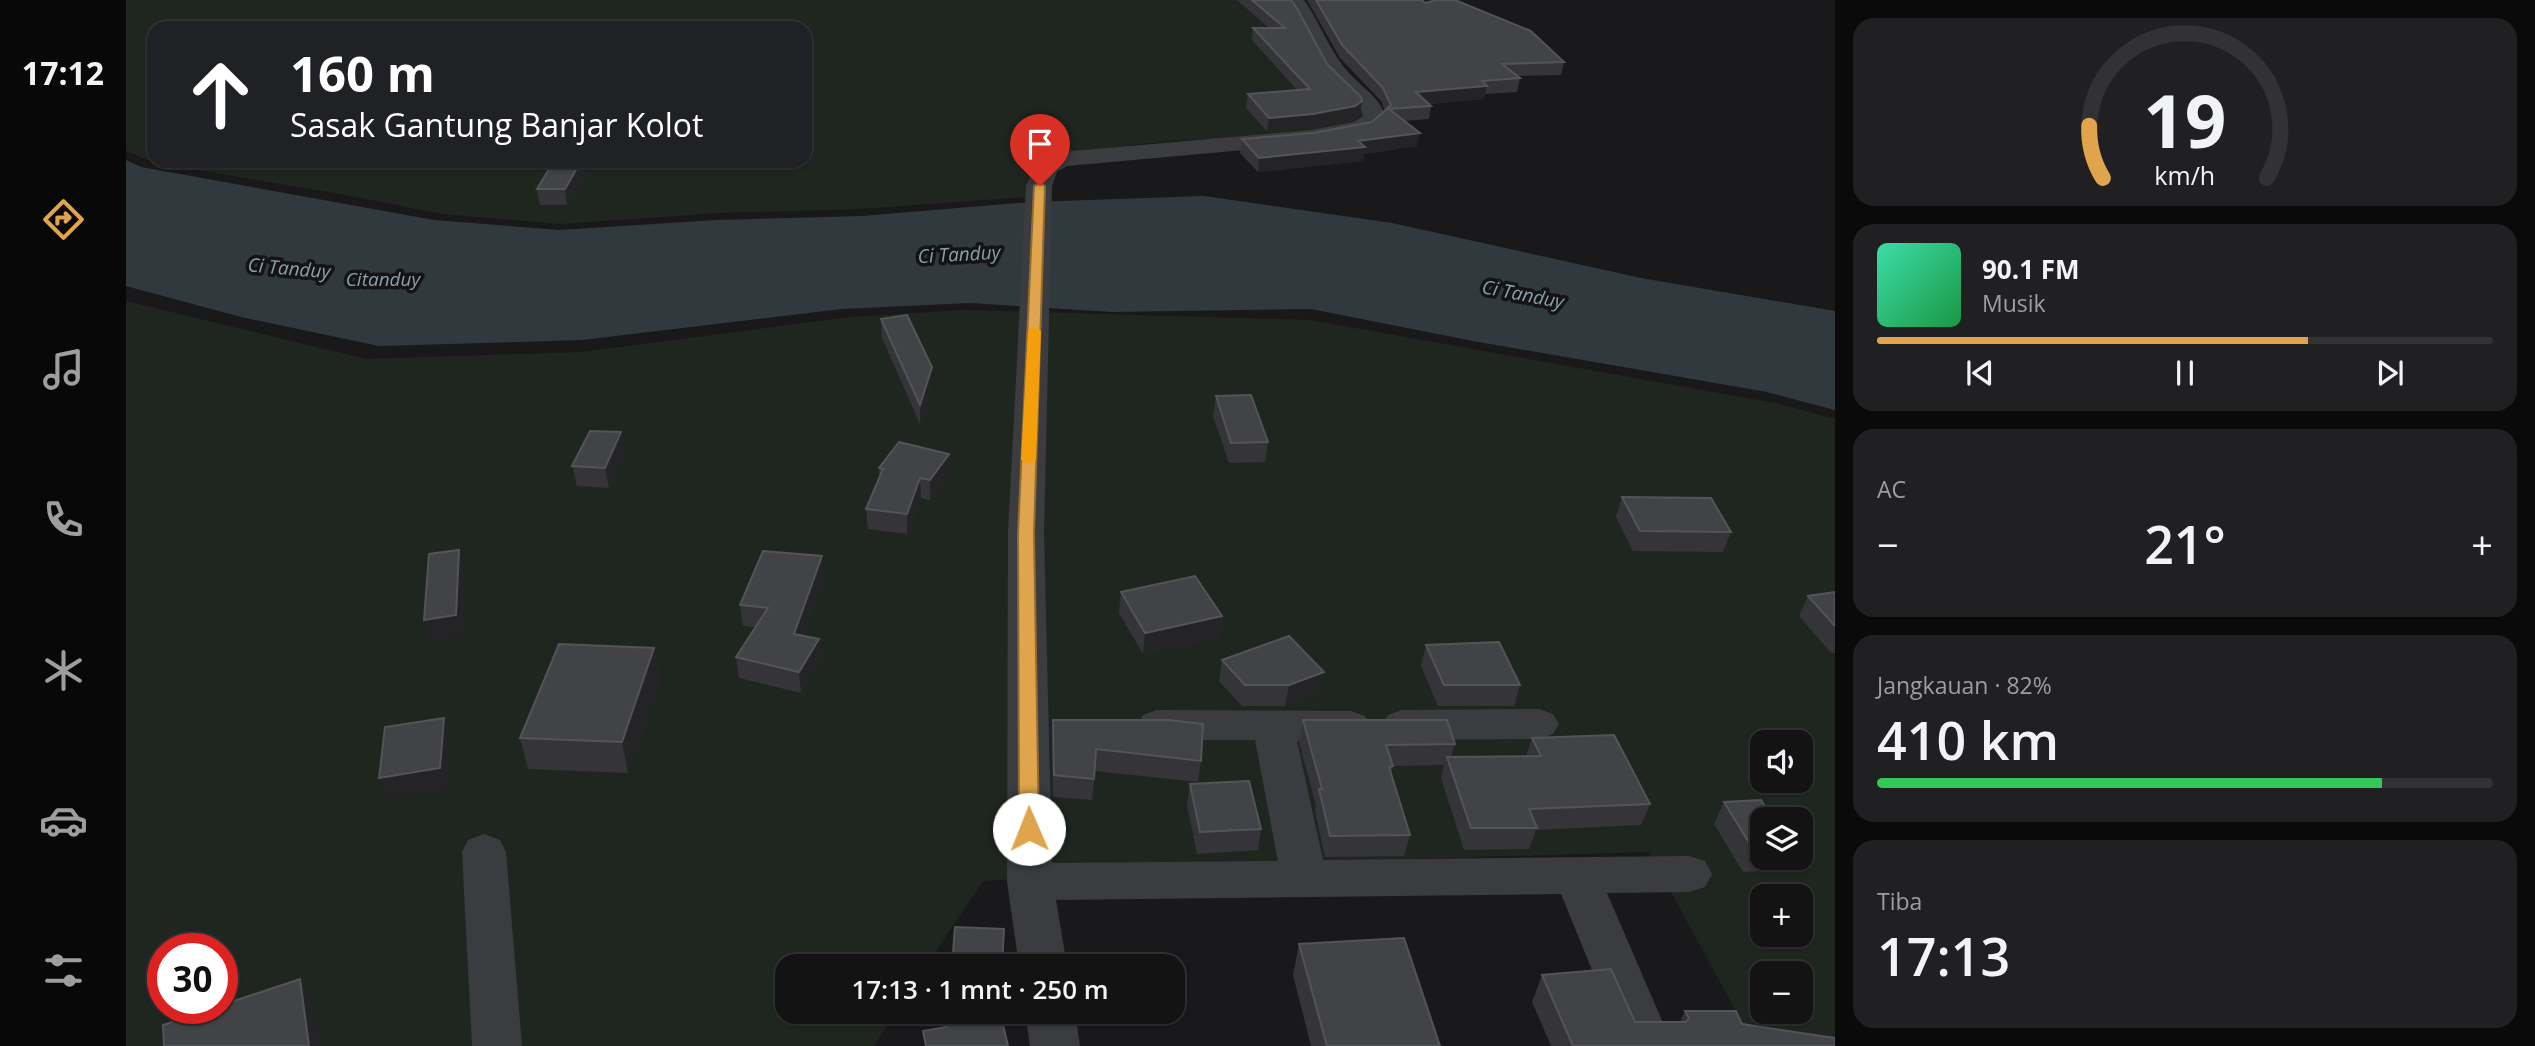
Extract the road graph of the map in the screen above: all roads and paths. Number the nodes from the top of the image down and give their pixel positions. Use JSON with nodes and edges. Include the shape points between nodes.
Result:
{"nodes":[{"id":1,"x":1294,"y":0,"type":"edge"},
{"id":2,"x":1028,"y":724,"type":"junction"},
{"id":3,"x":1069,"y":724,"type":"edge"},
{"id":4,"x":1123,"y":724,"type":"edge"},
{"id":5,"x":1539,"y":724,"type":"dead end"},
{"id":6,"x":1273,"y":726,"type":"junction"},
{"id":7,"x":484,"y":852,"type":"dead end"},
{"id":8,"x":1576,"y":874,"type":"junction"},
{"id":9,"x":1689,"y":874,"type":"dead end"},
{"id":10,"x":1304,"y":878,"type":"junction"},
{"id":11,"x":1030,"y":882,"type":"junction"},
{"id":12,"x":1041,"y":954,"type":"edge"},
{"id":13,"x":1052,"y":1024,"type":"edge"},
{"id":14,"x":497,"y":1046,"type":"edge"},
{"id":15,"x":1055,"y":1046,"type":"edge"},
{"id":16,"x":1648,"y":1046,"type":"edge"}],
"edges":[{"from":1,"to":2,"type":"street","via":[[1335,71],[1372,107],[1375,118],[1361,128],[1311,137],[1062,159],[1046,168],[1040,186],[1026,533]]},
{"from":2,"to":3,"type":"street"},
{"from":2,"to":11,"type":"street"},
{"from":4,"to":6,"type":"street"},
{"from":5,"to":6,"type":"street"},
{"from":6,"to":10,"type":"street"},
{"from":7,"to":14,"type":"street"},
{"from":8,"to":9,"type":"street"},
{"from":8,"to":10,"type":"street"},
{"from":8,"to":16,"type":"street"},
{"from":10,"to":11,"type":"street"},
{"from":11,"to":12,"type":"street"},
{"from":13,"to":15,"type":"street"}]}
